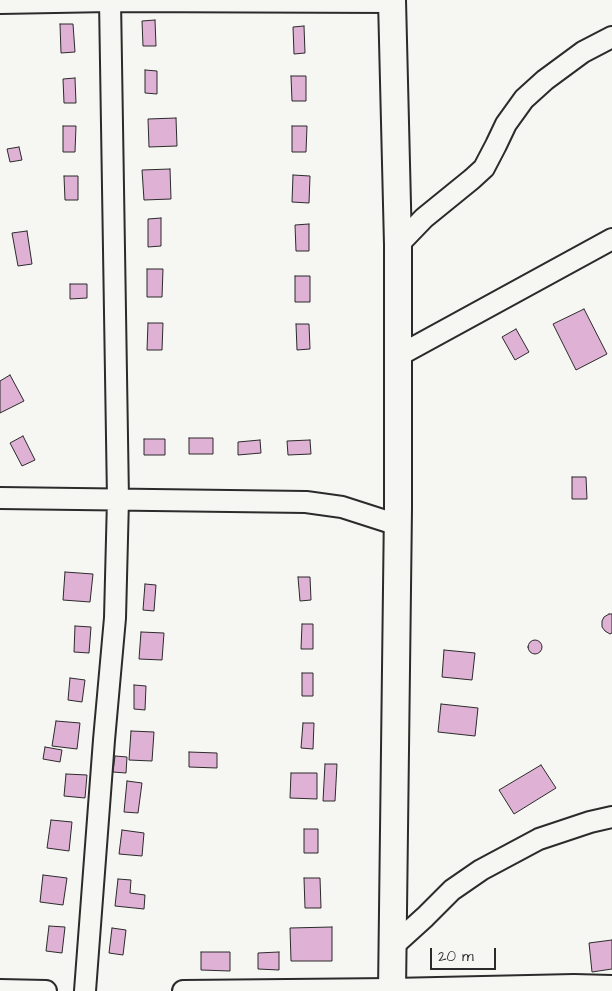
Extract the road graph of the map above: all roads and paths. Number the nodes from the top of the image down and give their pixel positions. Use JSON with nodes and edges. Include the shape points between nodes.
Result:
{"nodes":[{"id":1,"x":110,"y":0,"type":"edge"},
{"id":2,"x":392,"y":1,"type":"edge"},
{"id":3,"x":0,"y":4,"type":"edge"},
{"id":4,"x":612,"y":37,"type":"edge"},
{"id":5,"x":612,"y":239,"type":"edge"},
{"id":6,"x":398,"y":246,"type":"junction"},
{"id":7,"x":398,"y":356,"type":"junction"},
{"id":8,"x":0,"y":498,"type":"edge"},
{"id":9,"x":118,"y":499,"type":"junction"},
{"id":10,"x":398,"y":525,"type":"junction"},
{"id":11,"x":612,"y":817,"type":"edge"},
{"id":12,"x":393,"y":946,"type":"junction"},
{"id":13,"x":612,"y":986,"type":"edge"},
{"id":14,"x":0,"y":990,"type":"edge"},
{"id":15,"x":392,"y":990,"type":"edge"},
{"id":16,"x":46,"y":991,"type":"edge"},
{"id":17,"x":85,"y":991,"type":"edge"},
{"id":18,"x":183,"y":991,"type":"edge"}],
"edges":[{"from":1,"to":2,"type":"street"},
{"from":1,"to":3,"type":"street"},
{"from":1,"to":9,"type":"street"},
{"from":2,"to":6,"type":"street"},
{"from":4,"to":6,"type":"street","via":[[584,52],[524,100],[506,124],[484,168],[424,218]]},
{"from":5,"to":7,"type":"street"},
{"from":6,"to":7,"type":"street"},
{"from":7,"to":10,"type":"street"},
{"from":8,"to":9,"type":"street"},
{"from":9,"to":10,"type":"street","via":[[306,502],[342,507]]},
{"from":9,"to":17,"type":"street","via":[[115,618]]},
{"from":10,"to":12,"type":"street"},
{"from":11,"to":12,"type":"street","via":[[539,839],[481,870],[452,890]]},
{"from":12,"to":15,"type":"street"},
{"from":13,"to":15,"type":"street"},
{"from":14,"to":16,"type":"street"},
{"from":15,"to":18,"type":"street"}]}
